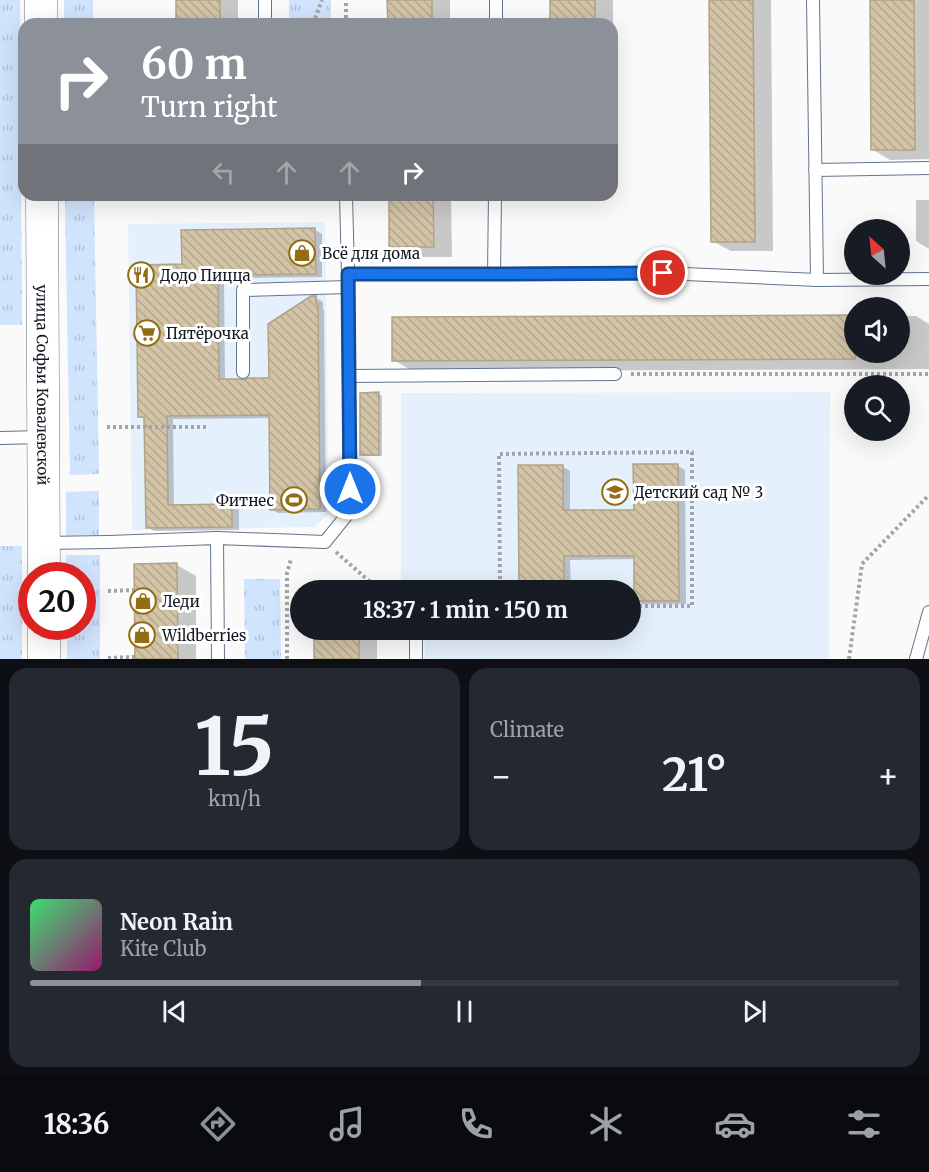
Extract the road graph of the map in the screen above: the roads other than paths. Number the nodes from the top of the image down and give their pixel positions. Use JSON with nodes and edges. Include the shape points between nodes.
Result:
{"nodes":[{"id":1,"x":41,"y":0,"type":"edge"},
{"id":2,"x":266,"y":0,"type":"edge"},
{"id":3,"x":496,"y":0,"type":"edge"},
{"id":4,"x":813,"y":0,"type":"edge"},
{"id":5,"x":41,"y":18,"type":"edge"},
{"id":6,"x":265,"y":18,"type":"edge"},
{"id":7,"x":496,"y":18,"type":"edge"},
{"id":8,"x":929,"y":168,"type":"edge"},
{"id":9,"x":815,"y":170,"type":"junction"},
{"id":10,"x":42,"y":201,"type":"edge"},
{"id":11,"x":346,"y":201,"type":"edge"},
{"id":12,"x":495,"y":201,"type":"edge"},
{"id":13,"x":348,"y":274,"type":"junction"},
{"id":14,"x":494,"y":274,"type":"junction"},
{"id":15,"x":929,"y":279,"type":"edge"},
{"id":16,"x":817,"y":280,"type":"junction"},
{"id":17,"x":348,"y":287,"type":"junction"},
{"id":18,"x":243,"y":372,"type":"dead end"},
{"id":19,"x":615,"y":374,"type":"road end"},
{"id":20,"x":349,"y":376,"type":"junction"},
{"id":21,"x":43,"y":437,"type":"junction"},
{"id":22,"x":0,"y":438,"type":"edge"},
{"id":23,"x":217,"y":538,"type":"junction"},
{"id":24,"x":44,"y":543,"type":"junction"},
{"id":25,"x":44,"y":562,"type":"edge"},
{"id":26,"x":929,"y":612,"type":"edge"},
{"id":27,"x":44,"y":640,"type":"edge"},
{"id":28,"x":416,"y":640,"type":"edge"},
{"id":29,"x":44,"y":659,"type":"edge"},
{"id":30,"x":218,"y":659,"type":"edge"},
{"id":31,"x":416,"y":659,"type":"edge"},
{"id":32,"x":916,"y":659,"type":"edge"}],
"edges":[{"from":1,"to":5,"type":"street"},
{"from":2,"to":6,"type":"lane"},
{"from":3,"to":7,"type":"lane"},
{"from":4,"to":9,"type":"lane"},
{"from":8,"to":9,"type":"lane"},
{"from":9,"to":16,"type":"lane"},
{"from":10,"to":21,"type":"street","name":"улица Софьи Ковалевской"},
{"from":11,"to":13,"type":"lane"},
{"from":12,"to":14,"type":"lane"},
{"from":13,"to":14,"type":"lane"},
{"from":13,"to":17,"type":"lane"},
{"from":14,"to":16,"type":"lane","via":[[663,273]]},
{"from":15,"to":16,"type":"lane"},
{"from":17,"to":18,"type":"lane","via":[[243,290]]},
{"from":17,"to":20,"type":"lane"},
{"from":19,"to":20,"type":"lane"},
{"from":20,"to":23,"type":"lane","via":[[350,511],[325,542]]},
{"from":21,"to":22,"type":"lane"},
{"from":21,"to":24,"type":"street","name":"улица Софьи Ковалевской"},
{"from":23,"to":24,"type":"lane"},
{"from":23,"to":30,"type":"lane"},
{"from":24,"to":25,"type":"street","name":"улица Софьи Ковалевской"},
{"from":26,"to":32,"type":"lane"},
{"from":27,"to":29,"type":"street"},
{"from":28,"to":31,"type":"lane"}]}
